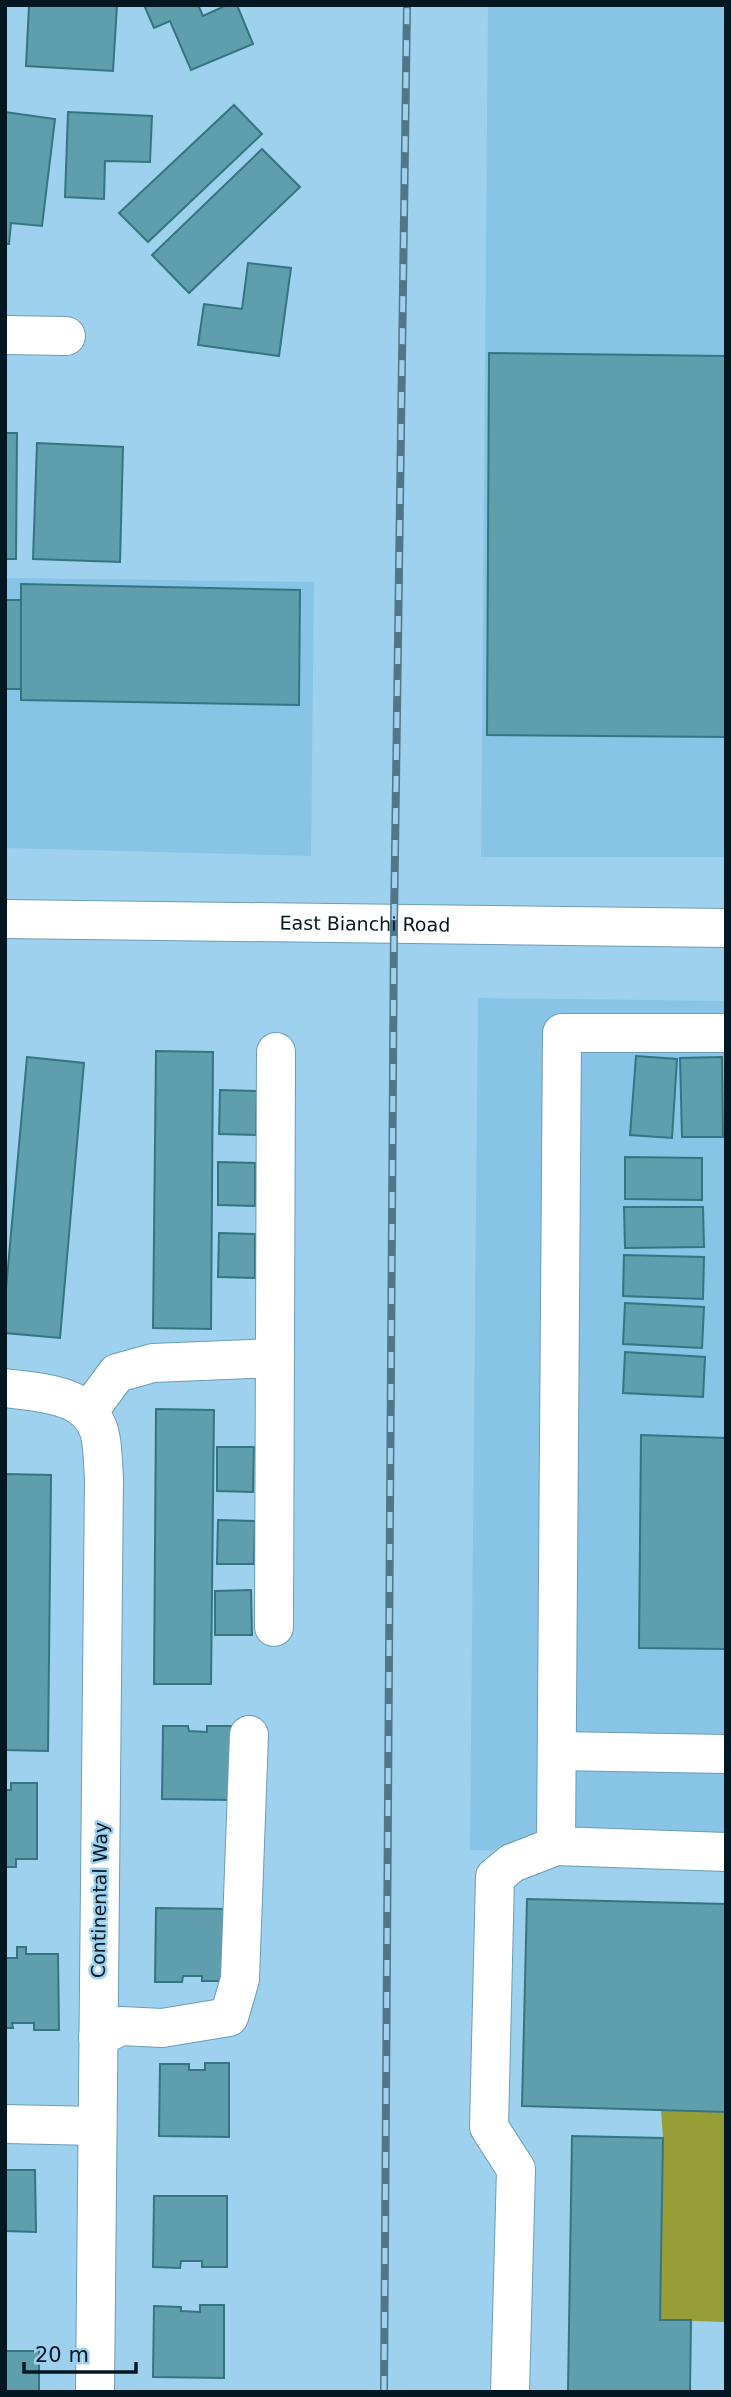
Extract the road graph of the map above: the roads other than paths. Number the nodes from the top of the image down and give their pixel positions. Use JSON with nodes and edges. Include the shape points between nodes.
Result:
{"nodes":[{"id":1,"x":5,"y":335,"type":"edge"},
{"id":2,"x":66,"y":336,"type":"dead end"},
{"id":3,"x":5,"y":919,"type":"edge"},
{"id":4,"x":726,"y":928,"type":"edge"},
{"id":5,"x":726,"y":1033,"type":"edge"},
{"id":6,"x":276,"y":1052,"type":"dead end"},
{"id":7,"x":275,"y":1358,"type":"junction"},
{"id":8,"x":5,"y":1388,"type":"edge"},
{"id":9,"x":88,"y":1412,"type":"junction"},
{"id":10,"x":274,"y":1627,"type":"dead end"},
{"id":11,"x":249,"y":1735,"type":"dead end"},
{"id":12,"x":557,"y":1751,"type":"junction"},
{"id":13,"x":726,"y":1754,"type":"edge"},
{"id":14,"x":556,"y":1846,"type":"junction"},
{"id":15,"x":726,"y":1852,"type":"edge"},
{"id":16,"x":98,"y":2037,"type":"junction"},
{"id":17,"x":5,"y":2124,"type":"edge"},
{"id":18,"x":97,"y":2126,"type":"junction"},
{"id":19,"x":95,"y":2392,"type":"edge"},
{"id":20,"x":510,"y":2392,"type":"edge"}],
"edges":[{"from":1,"to":2,"type":"street"},
{"from":3,"to":4,"type":"street","name":"East Bianchi Road"},
{"from":5,"to":12,"type":"street","via":[[562,1032]]},
{"from":6,"to":7,"type":"street"},
{"from":7,"to":9,"type":"street","via":[[153,1363],[117,1373]]},
{"from":7,"to":10,"type":"street"},
{"from":8,"to":9,"type":"street","via":[[58,1395]]},
{"from":9,"to":16,"type":"street","name":"Continental Way","via":[[102,1440],[104,1478]]},
{"from":11,"to":16,"type":"street","via":[[240,1979],[229,2017],[162,2028],[121,2026]]},
{"from":12,"to":13,"type":"street"},
{"from":12,"to":14,"type":"street"},
{"from":14,"to":15,"type":"street"},
{"from":14,"to":20,"type":"street","via":[[512,1863],[495,1877],[489,2127],[516,2169]]},
{"from":16,"to":18,"type":"street","name":"Continental Way"},
{"from":17,"to":18,"type":"street"},
{"from":18,"to":19,"type":"street","name":"Continental Way"}]}
